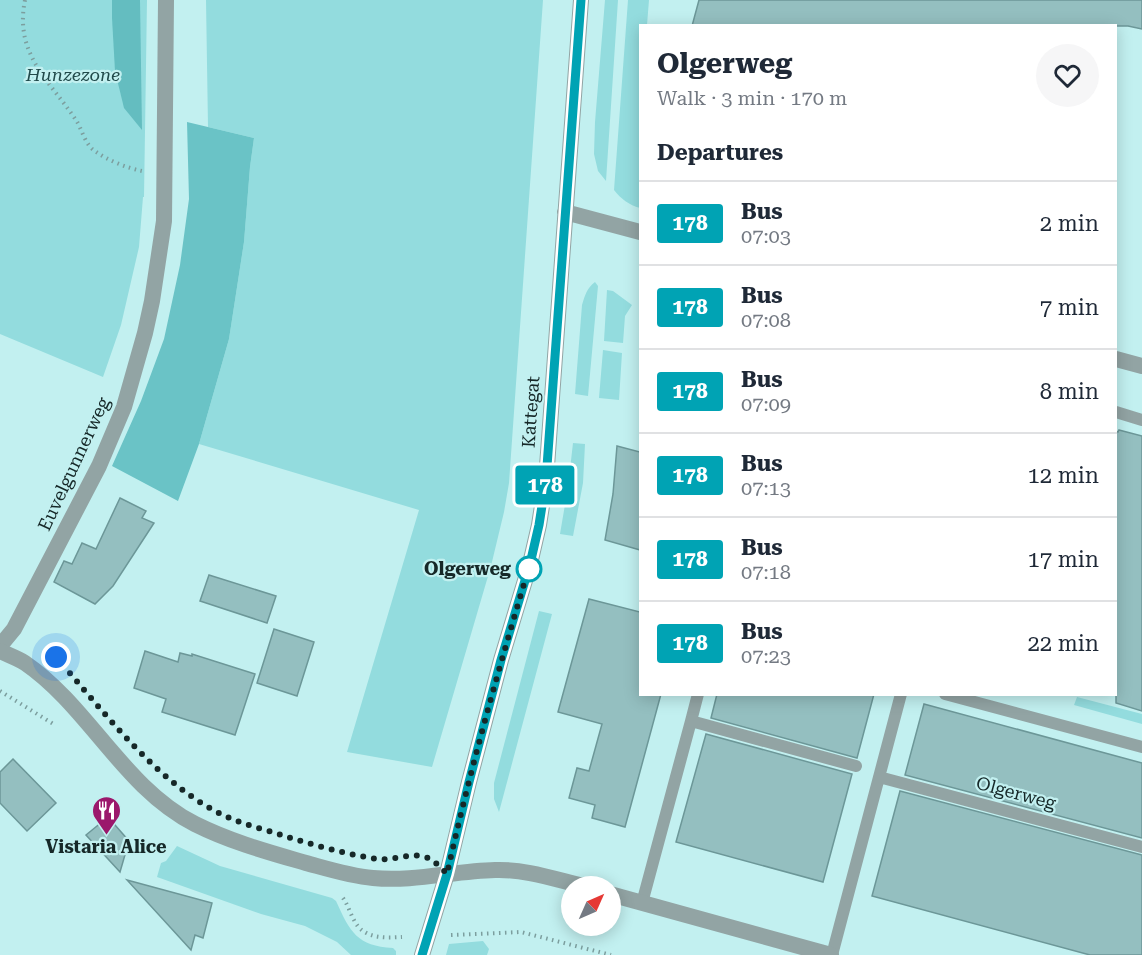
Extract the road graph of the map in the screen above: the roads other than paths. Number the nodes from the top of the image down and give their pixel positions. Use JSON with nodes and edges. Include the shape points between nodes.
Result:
{"nodes":[{"id":1,"x":166,"y":0,"type":"edge"},
{"id":2,"x":581,"y":0,"type":"edge"},
{"id":3,"x":565,"y":212,"type":"junction"},
{"id":4,"x":639,"y":232,"type":"edge"},
{"id":5,"x":1117,"y":359,"type":"edge"},
{"id":6,"x":1142,"y":366,"type":"edge"},
{"id":7,"x":1117,"y":412,"type":"edge"},
{"id":8,"x":1142,"y":420,"type":"edge"},
{"id":9,"x":0,"y":646,"type":"edge"},
{"id":10,"x":0,"y":651,"type":"edge"},
{"id":11,"x":697,"y":696,"type":"edge"},
{"id":12,"x":900,"y":696,"type":"edge"},
{"id":13,"x":952,"y":696,"type":"edge"},
{"id":14,"x":691,"y":721,"type":"junction"},
{"id":15,"x":1142,"y":747,"type":"edge"},
{"id":16,"x":856,"y":766,"type":"dead end"},
{"id":17,"x":879,"y":777,"type":"junction"},
{"id":18,"x":1142,"y":847,"type":"edge"},
{"id":19,"x":447,"y":874,"type":"junction"},
{"id":20,"x":561,"y":880,"type":"edge"},
{"id":21,"x":621,"y":897,"type":"edge"},
{"id":22,"x":642,"y":903,"type":"junction"},
{"id":23,"x":422,"y":955,"type":"edge"},
{"id":24,"x":832,"y":955,"type":"edge"}],
"edges":[{"from":1,"to":9,"type":"street","name":"Euvelgunnerweg","via":[[164,221],[152,301],[137,364],[99,466],[14,629]]},
{"from":2,"to":3,"type":"street","name":"Kattegat"},
{"from":3,"to":4,"type":"street"},
{"from":3,"to":19,"type":"street","name":"Kattegat","via":[[546,480],[539,525]]},
{"from":5,"to":6,"type":"street"},
{"from":7,"to":8,"type":"lane"},
{"from":10,"to":19,"type":"street","via":[[46,679],[135,776],[192,822],[252,848],[352,875],[392,879]]},
{"from":11,"to":14,"type":"lane"},
{"from":12,"to":17,"type":"lane"},
{"from":13,"to":15,"type":"lane"},
{"from":14,"to":16,"type":"lane"},
{"from":14,"to":22,"type":"lane"},
{"from":17,"to":18,"type":"lane","name":"Olgerweg"},
{"from":17,"to":24,"type":"lane"},
{"from":19,"to":20,"type":"street","via":[[524,871]]},
{"from":19,"to":23,"type":"street","name":"Kattegat"},
{"from":21,"to":22,"type":"street"},
{"from":22,"to":24,"type":"street"}]}
